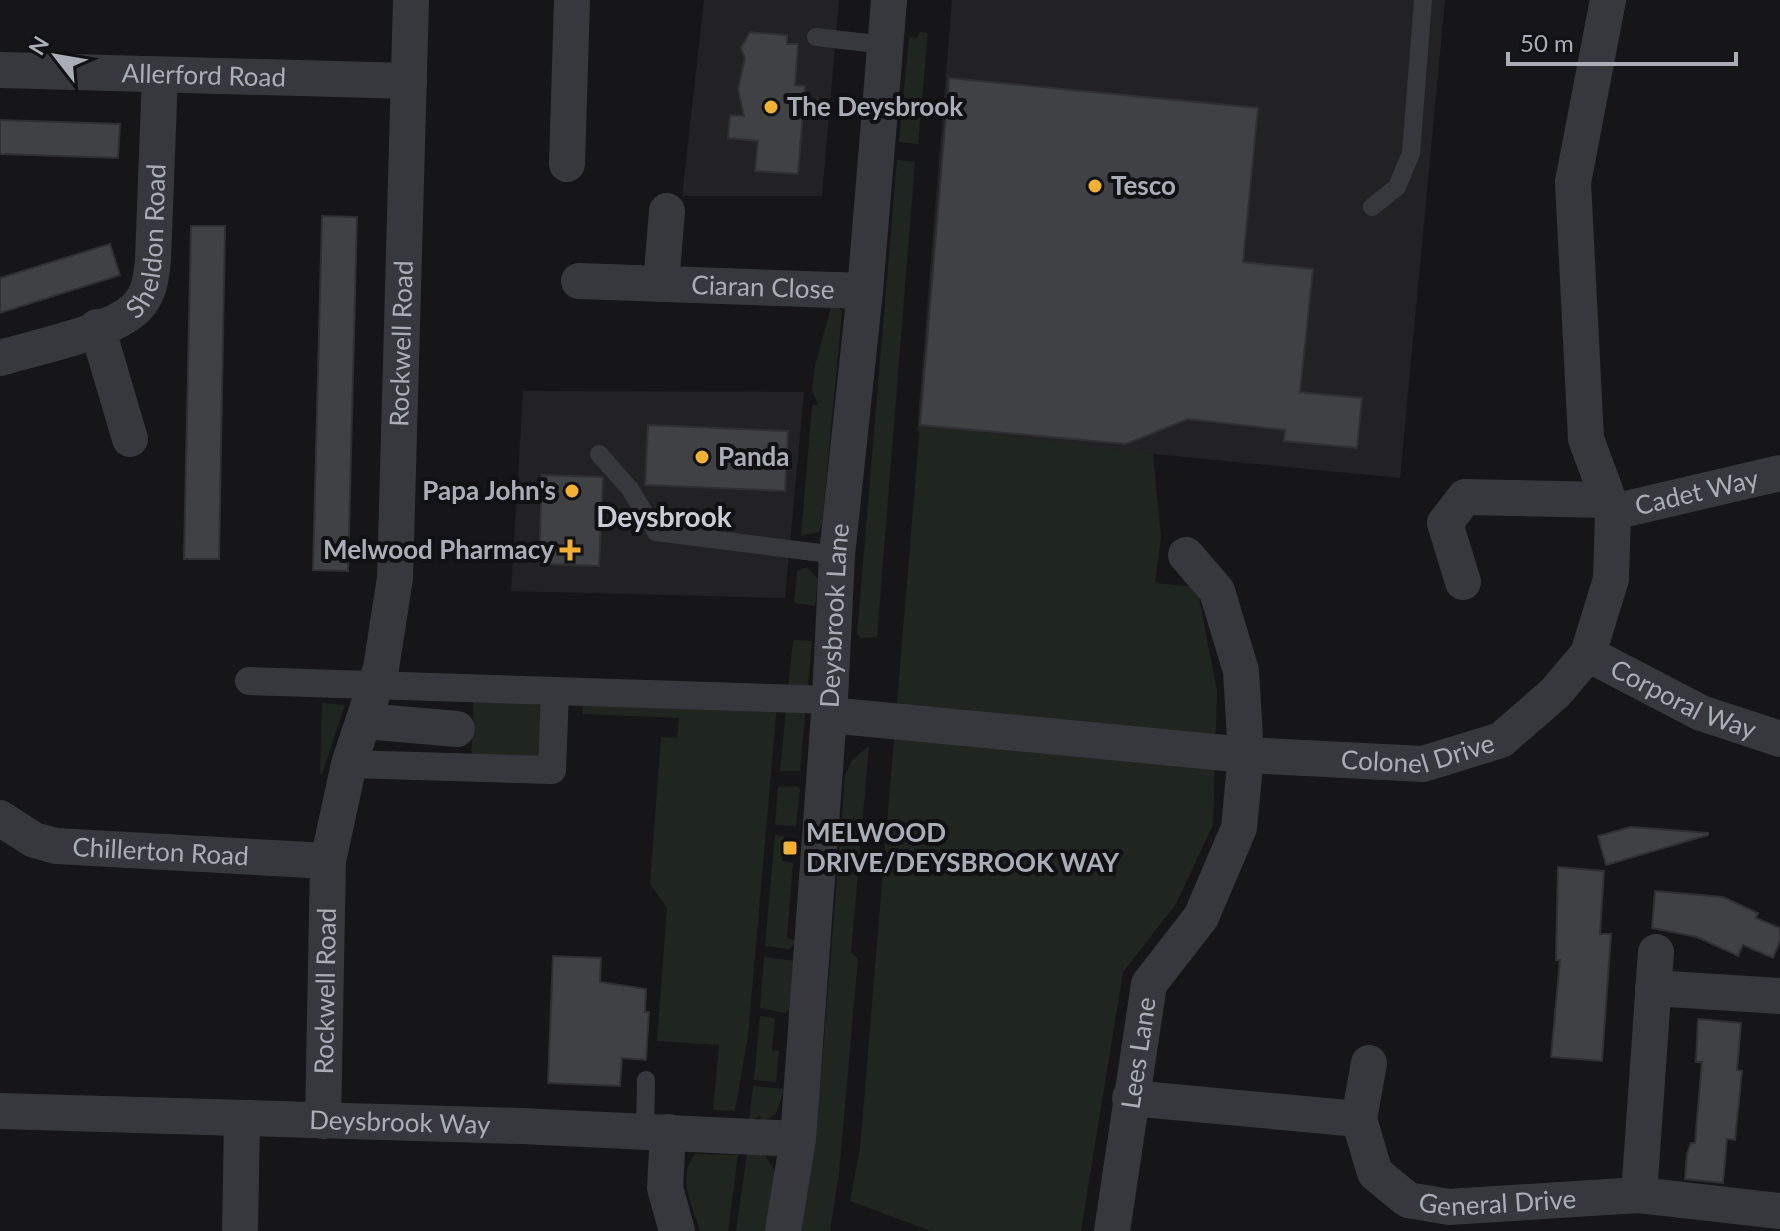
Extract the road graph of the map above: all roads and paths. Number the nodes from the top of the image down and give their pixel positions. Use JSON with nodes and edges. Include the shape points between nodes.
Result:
{"nodes":[{"id":1,"x":411,"y":0,"type":"edge"},
{"id":2,"x":572,"y":0,"type":"edge"},
{"id":3,"x":889,"y":0,"type":"edge"},
{"id":4,"x":1423,"y":0,"type":"edge"},
{"id":5,"x":1608,"y":0,"type":"edge"},
{"id":6,"x":816,"y":37,"type":"dead end"},
{"id":7,"x":885,"y":45,"type":"junction"},
{"id":8,"x":0,"y":70,"type":"edge"},
{"id":9,"x":160,"y":75,"type":"junction"},
{"id":10,"x":409,"y":81,"type":"junction"},
{"id":11,"x":567,"y":164,"type":"dead end"},
{"id":12,"x":1372,"y":207,"type":"dead end"},
{"id":13,"x":667,"y":211,"type":"dead end"},
{"id":14,"x":579,"y":281,"type":"dead end"},
{"id":15,"x":661,"y":284,"type":"junction"},
{"id":16,"x":865,"y":291,"type":"junction"},
{"id":17,"x":97,"y":327,"type":"junction"},
{"id":18,"x":0,"y":358,"type":"edge"},
{"id":19,"x":130,"y":439,"type":"dead end"},
{"id":20,"x":599,"y":454,"type":"dead end"},
{"id":21,"x":1780,"y":473,"type":"edge"},
{"id":22,"x":1610,"y":506,"type":"junction"},
{"id":23,"x":837,"y":555,"type":"junction"},
{"id":24,"x":1186,"y":555,"type":"dead end"},
{"id":25,"x":1463,"y":582,"type":"dead end"},
{"id":26,"x":1588,"y":654,"type":"junction"},
{"id":27,"x":249,"y":681,"type":"dead end"},
{"id":28,"x":376,"y":685,"type":"junction"},
{"id":29,"x":555,"y":691,"type":"junction"},
{"id":30,"x":829,"y":708,"type":"junction"},
{"id":31,"x":365,"y":721,"type":"junction"},
{"id":32,"x":457,"y":729,"type":"dead end"},
{"id":33,"x":1780,"y":739,"type":"edge"},
{"id":34,"x":1246,"y":755,"type":"junction"},
{"id":35,"x":349,"y":764,"type":"junction"},
{"id":36,"x":0,"y":818,"type":"edge"},
{"id":37,"x":328,"y":861,"type":"junction"},
{"id":38,"x":1656,"y":952,"type":"dead end"},
{"id":39,"x":1653,"y":988,"type":"junction"},
{"id":40,"x":1780,"y":996,"type":"edge"},
{"id":41,"x":1369,"y":1063,"type":"dead end"},
{"id":42,"x":646,"y":1080,"type":"dead end"},
{"id":43,"x":1130,"y":1098,"type":"junction"},
{"id":44,"x":0,"y":1111,"type":"edge"},
{"id":45,"x":242,"y":1119,"type":"junction"},
{"id":46,"x":1359,"y":1119,"type":"junction"},
{"id":47,"x":323,"y":1121,"type":"junction"},
{"id":48,"x":656,"y":1131,"type":"junction"},
{"id":49,"x":798,"y":1139,"type":"junction"},
{"id":50,"x":1639,"y":1195,"type":"junction"},
{"id":51,"x":1780,"y":1211,"type":"edge"},
{"id":52,"x":240,"y":1231,"type":"edge"},
{"id":53,"x":677,"y":1231,"type":"edge"},
{"id":54,"x":783,"y":1231,"type":"edge"},
{"id":55,"x":1112,"y":1231,"type":"edge"}],
"edges":[{"from":1,"to":10,"type":"street","name":"Rockwell Road"},
{"from":2,"to":11,"type":"street"},
{"from":3,"to":7,"type":"street","name":"Deysbrook Lane"},
{"from":4,"to":12,"type":"lane","via":[[1411,153],[1397,187]]},
{"from":5,"to":22,"type":"street","name":"Colonel Drive","via":[[1573,182],[1586,439]]},
{"from":6,"to":7,"type":"lane"},
{"from":7,"to":16,"type":"street","name":"Deysbrook Lane"},
{"from":8,"to":9,"type":"street","name":"Allerford Road"},
{"from":9,"to":10,"type":"street","name":"Allerford Road"},
{"from":9,"to":17,"type":"street","name":"Sheldon Road","via":[[151,284],[131,312]]},
{"from":10,"to":28,"type":"street","name":"Rockwell Road","via":[[395,578]]},
{"from":13,"to":15,"type":"street","name":"Ciaran Close"},
{"from":14,"to":15,"type":"street","name":"Ciaran Close"},
{"from":15,"to":16,"type":"street","name":"Ciaran Close"},
{"from":16,"to":23,"type":"street","name":"Deysbrook Lane"},
{"from":17,"to":18,"type":"street","name":"Sheldon Road"},
{"from":17,"to":19,"type":"street"},
{"from":20,"to":23,"type":"lane","via":[[630,489],[656,532]]},
{"from":21,"to":22,"type":"street","name":"Cadet Way"},
{"from":22,"to":25,"type":"street","via":[[1465,497],[1445,523]]},
{"from":22,"to":26,"type":"street","name":"Colonel Drive","via":[[1611,579]]},
{"from":23,"to":30,"type":"street","name":"Deysbrook Lane"},
{"from":24,"to":34,"type":"street","via":[[1217,591],[1241,671]]},
{"from":26,"to":33,"type":"street","name":"Corporal Way","via":[[1701,713]]},
{"from":26,"to":34,"type":"street","name":"Colonel Drive","via":[[1555,693],[1501,740],[1423,764]]},
{"from":27,"to":28,"type":"street"},
{"from":28,"to":29,"type":"street"},
{"from":28,"to":31,"type":"street","name":"Rockwell Road"},
{"from":29,"to":30,"type":"street"},
{"from":29,"to":35,"type":"street","via":[[552,770]]},
{"from":30,"to":34,"type":"street","name":"Colonel Drive"},
{"from":30,"to":49,"type":"street","name":"Deysbrook Lane"},
{"from":31,"to":32,"type":"street"},
{"from":31,"to":35,"type":"street","name":"Rockwell Road"},
{"from":34,"to":43,"type":"street","name":"Lees Lane","via":[[1239,828],[1201,917],[1149,984]]},
{"from":35,"to":37,"type":"street","name":"Rockwell Road"},
{"from":36,"to":37,"type":"street","name":"Chillerton Road","via":[[34,840],[56,846]]},
{"from":37,"to":47,"type":"street","name":"Rockwell Road"},
{"from":38,"to":39,"type":"street"},
{"from":39,"to":40,"type":"street"},
{"from":39,"to":50,"type":"street"},
{"from":41,"to":46,"type":"street","name":"General Drive"},
{"from":42,"to":48,"type":"lane"},
{"from":43,"to":46,"type":"street"},
{"from":43,"to":55,"type":"street","name":"Lees Lane"},
{"from":44,"to":45,"type":"street","name":"Deysbrook Way"},
{"from":45,"to":47,"type":"street","name":"Deysbrook Way"},
{"from":45,"to":52,"type":"street"},
{"from":46,"to":50,"type":"street","name":"General Drive","via":[[1375,1173],[1408,1200],[1449,1207]]},
{"from":47,"to":48,"type":"street","name":"Deysbrook Way"},
{"from":48,"to":49,"type":"street","name":"Deysbrook Way"},
{"from":48,"to":53,"type":"street"},
{"from":49,"to":54,"type":"street","name":"Deysbrook Lane"},
{"from":50,"to":51,"type":"street","name":"General Drive"}]}
